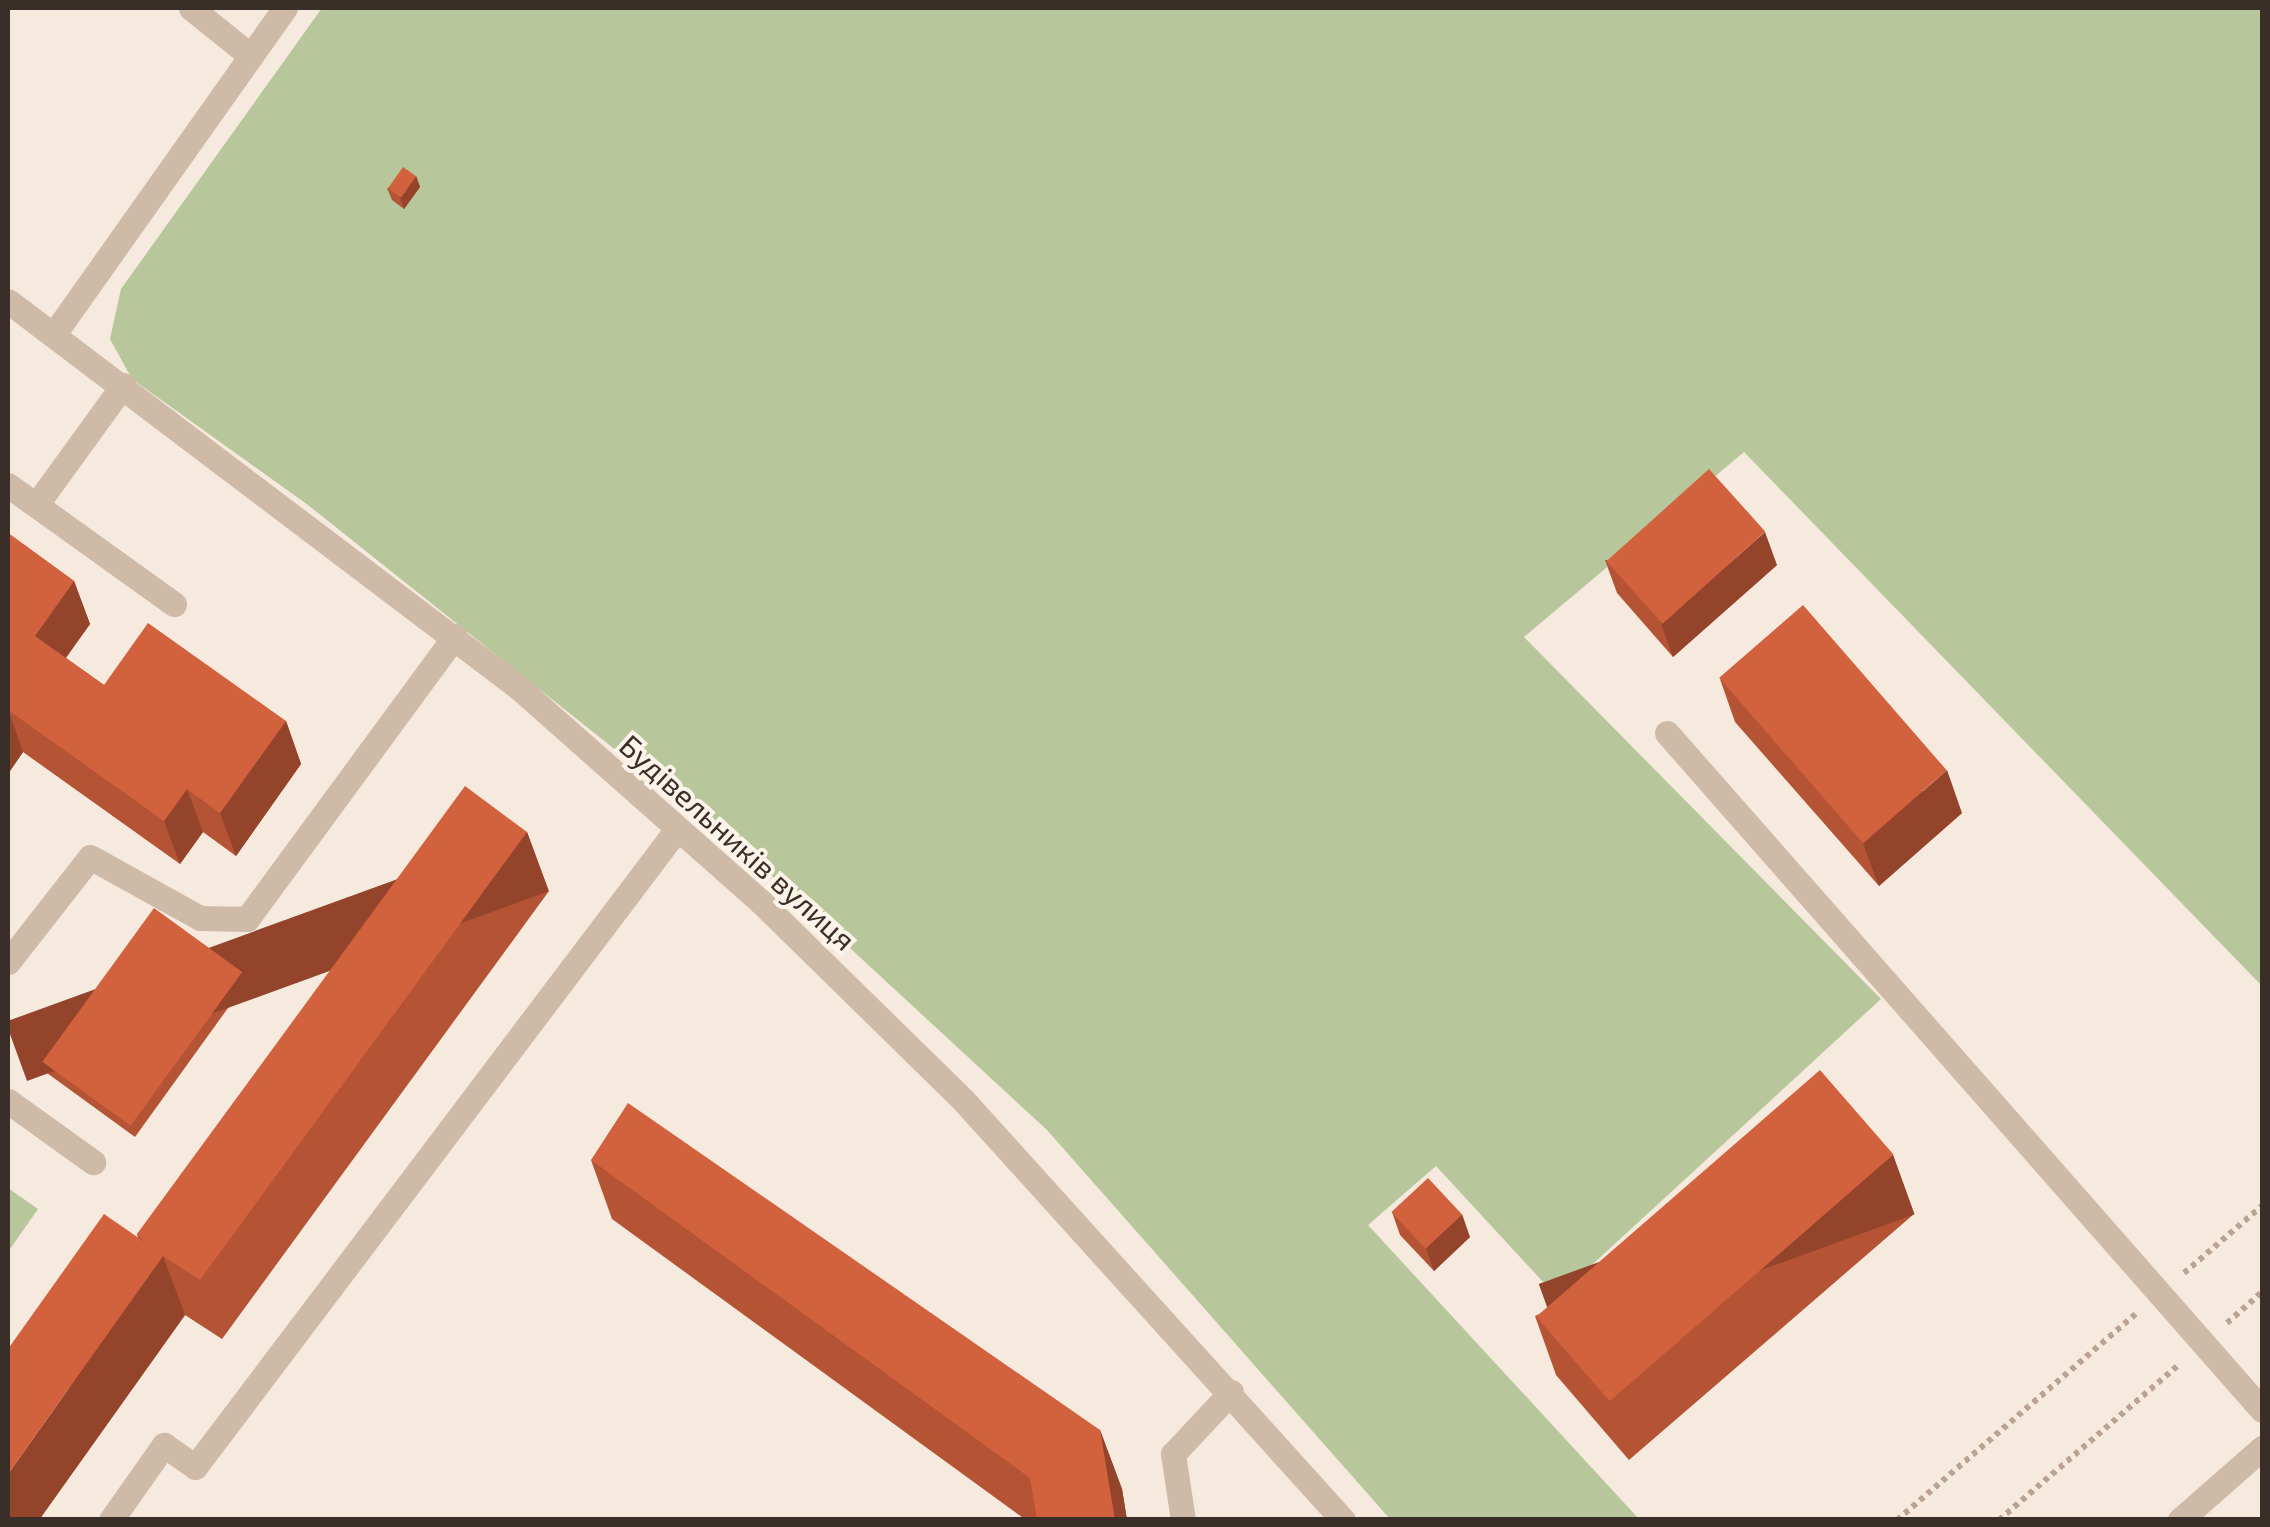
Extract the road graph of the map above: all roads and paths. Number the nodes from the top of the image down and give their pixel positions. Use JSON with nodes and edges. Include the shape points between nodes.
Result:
{"nodes":[{"id":1,"x":191,"y":8,"type":"edge"},
{"id":2,"x":286,"y":8,"type":"edge"},
{"id":3,"x":251,"y":56,"type":"junction"},
{"id":4,"x":8,"y":300,"type":"edge"},
{"id":5,"x":54,"y":334,"type":"junction"},
{"id":6,"x":123,"y":385,"type":"junction"},
{"id":7,"x":8,"y":485,"type":"edge"},
{"id":8,"x":36,"y":505,"type":"junction"},
{"id":9,"x":174,"y":604,"type":"dead end"},
{"id":10,"x":454,"y":636,"type":"junction"},
{"id":11,"x":1667,"y":733,"type":"dead end"},
{"id":12,"x":676,"y":829,"type":"junction"},
{"id":13,"x":8,"y":962,"type":"edge"},
{"id":14,"x":8,"y":1101,"type":"edge"},
{"id":15,"x":93,"y":1162,"type":"dead end"},
{"id":16,"x":2262,"y":1206,"type":"edge"},
{"id":17,"x":2262,"y":1292,"type":"edge"},
{"id":18,"x":2160,"y":1294,"type":"junction"},
{"id":19,"x":2204,"y":1343,"type":"junction"},
{"id":20,"x":1231,"y":1392,"type":"junction"},
{"id":21,"x":2262,"y":1410,"type":"edge"},
{"id":22,"x":2262,"y":1448,"type":"edge"},
{"id":23,"x":111,"y":1520,"type":"edge"},
{"id":24,"x":1183,"y":1520,"type":"edge"},
{"id":25,"x":1343,"y":1520,"type":"edge"},
{"id":26,"x":1897,"y":1520,"type":"edge"},
{"id":27,"x":1998,"y":1520,"type":"edge"},
{"id":28,"x":2180,"y":1520,"type":"edge"}],
"edges":[{"from":1,"to":3,"type":"street"},
{"from":2,"to":3,"type":"street"},
{"from":3,"to":5,"type":"street"},
{"from":4,"to":5,"type":"street","name":"Будівельників вулиця"},
{"from":5,"to":6,"type":"street","name":"Будівельників вулиця"},
{"from":6,"to":8,"type":"street"},
{"from":6,"to":10,"type":"street","name":"Будівельників вулиця"},
{"from":7,"to":8,"type":"street"},
{"from":8,"to":9,"type":"street"},
{"from":10,"to":12,"type":"street","name":"Будівельників вулиця"},
{"from":10,"to":13,"type":"street","via":[[247,919],[200,918],[90,857]]},
{"from":11,"to":18,"type":"street"},
{"from":12,"to":20,"type":"street","name":"Будівельників вулиця","via":[[964,1100]]},
{"from":12,"to":23,"type":"street","via":[[195,1466],[164,1445]]},
{"from":14,"to":15,"type":"street"},
{"from":16,"to":18,"type":"path"},
{"from":17,"to":19,"type":"path"},
{"from":18,"to":19,"type":"street"},
{"from":18,"to":26,"type":"path"},
{"from":19,"to":21,"type":"street"},
{"from":19,"to":27,"type":"path"},
{"from":20,"to":24,"type":"street","via":[[1174,1454]]},
{"from":20,"to":25,"type":"street","name":"Будівельників вулиця"},
{"from":22,"to":28,"type":"street"}]}
